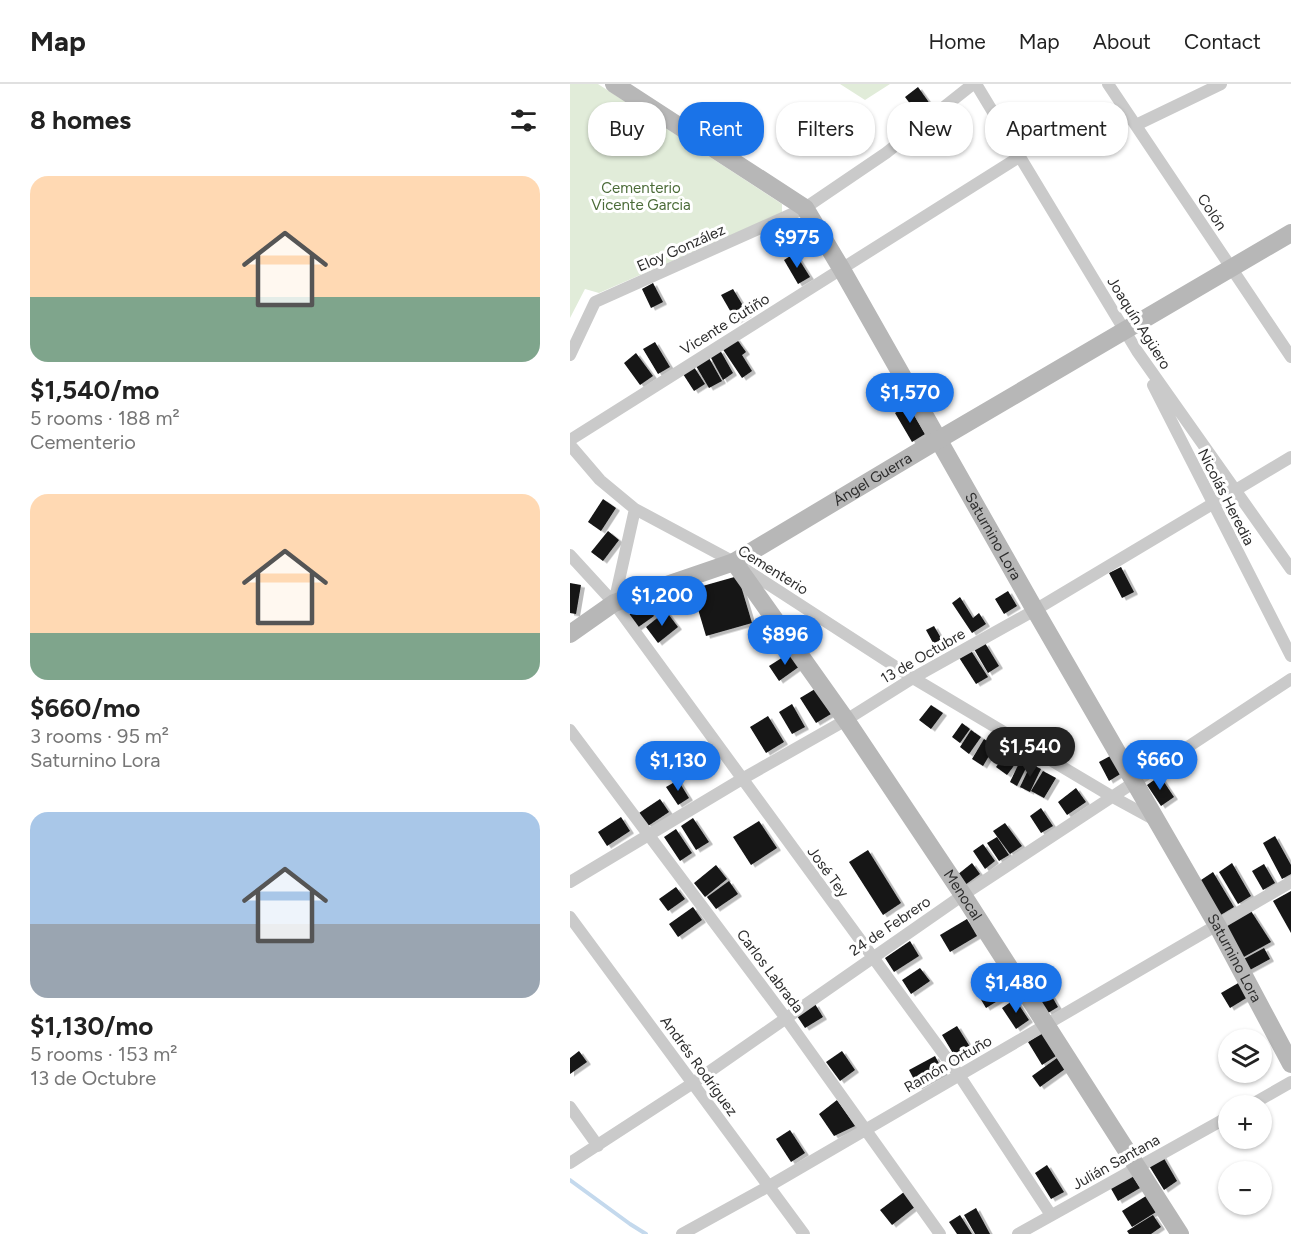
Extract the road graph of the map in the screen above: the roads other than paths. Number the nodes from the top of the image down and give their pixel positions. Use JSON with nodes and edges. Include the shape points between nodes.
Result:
{"nodes":[{"id":1,"x":614,"y":84,"type":"edge"},
{"id":2,"x":974,"y":84,"type":"edge"},
{"id":3,"x":1108,"y":84,"type":"edge"},
{"id":4,"x":1221,"y":84,"type":"edge"},
{"id":5,"x":1136,"y":125,"type":"junction"},
{"id":6,"x":1019,"y":157,"type":"junction"},
{"id":7,"x":805,"y":208,"type":"junction"},
{"id":8,"x":1291,"y":233,"type":"edge"},
{"id":9,"x":841,"y":268,"type":"junction"},
{"id":10,"x":1232,"y":268,"type":"junction"},
{"id":11,"x":1125,"y":331,"type":"junction"},
{"id":12,"x":1137,"y":351,"type":"junction"},
{"id":13,"x":570,"y":355,"type":"edge"},
{"id":14,"x":1291,"y":357,"type":"edge"},
{"id":15,"x":570,"y":440,"type":"edge"},
{"id":16,"x":938,"y":440,"type":"junction"},
{"id":17,"x":570,"y":445,"type":"edge"},
{"id":18,"x":1291,"y":457,"type":"edge"},
{"id":19,"x":1236,"y":490,"type":"junction"},
{"id":20,"x":1213,"y":505,"type":"junction"},
{"id":21,"x":635,"y":509,"type":"junction"},
{"id":22,"x":570,"y":555,"type":"edge"},
{"id":23,"x":735,"y":562,"type":"junction"},
{"id":24,"x":1291,"y":569,"type":"edge"},
{"id":25,"x":614,"y":603,"type":"junction"},
{"id":26,"x":1035,"y":610,"type":"junction"},
{"id":27,"x":570,"y":634,"type":"edge"},
{"id":28,"x":1291,"y":656,"type":"edge"},
{"id":29,"x":913,"y":678,"type":"junction"},
{"id":30,"x":1291,"y":679,"type":"edge"},
{"id":31,"x":846,"y":720,"type":"junction"},
{"id":32,"x":570,"y":730,"type":"edge"},
{"id":33,"x":742,"y":779,"type":"junction"},
{"id":34,"x":1134,"y":781,"type":"junction"},
{"id":35,"x":1111,"y":796,"type":"junction"},
{"id":36,"x":1155,"y":820,"type":"junction"},
{"id":37,"x":648,"y":834,"type":"junction"},
{"id":38,"x":570,"y":882,"type":"edge"},
{"id":39,"x":1291,"y":882,"type":"edge"},
{"id":40,"x":963,"y":895,"type":"junction"},
{"id":41,"x":570,"y":917,"type":"edge"},
{"id":42,"x":1217,"y":925,"type":"junction"},
{"id":43,"x":872,"y":957,"type":"junction"},
{"id":44,"x":785,"y":1017,"type":"junction"},
{"id":45,"x":1047,"y":1024,"type":"junction"},
{"id":46,"x":1291,"y":1065,"type":"edge"},
{"id":47,"x":959,"y":1075,"type":"junction"},
{"id":48,"x":1291,"y":1082,"type":"edge"},
{"id":49,"x":693,"y":1083,"type":"junction"},
{"id":50,"x":1268,"y":1095,"type":"edge"},
{"id":51,"x":570,"y":1107,"type":"edge"},
{"id":52,"x":1218,"y":1123,"type":"edge"},
{"id":53,"x":866,"y":1130,"type":"junction"},
{"id":54,"x":598,"y":1146,"type":"junction"},
{"id":55,"x":570,"y":1163,"type":"edge"},
{"id":56,"x":1137,"y":1168,"type":"junction"},
{"id":57,"x":769,"y":1186,"type":"junction"},
{"id":58,"x":1052,"y":1215,"type":"junction"},
{"id":59,"x":682,"y":1234,"type":"edge"},
{"id":60,"x":804,"y":1234,"type":"edge"},
{"id":61,"x":940,"y":1234,"type":"edge"},
{"id":62,"x":1018,"y":1234,"type":"edge"},
{"id":63,"x":1180,"y":1234,"type":"edge"}],
"edges":[{"from":1,"to":7,"type":"street","name":"Saturnino Lora"},
{"from":2,"to":6,"type":"street","name":"Joaquín Agüero"},
{"from":2,"to":7,"type":"street","name":"Eloy González","via":[[886,153]]},
{"from":3,"to":5,"type":"street","name":"Colón"},
{"from":4,"to":5,"type":"street"},
{"from":5,"to":10,"type":"street","name":"Colón"},
{"from":6,"to":9,"type":"street","name":"Vicente Cutiño"},
{"from":6,"to":11,"type":"street","name":"Joaquín Agüero"},
{"from":7,"to":9,"type":"street","name":"Saturnino Lora"},
{"from":7,"to":13,"type":"street","name":"Eloy González","via":[[595,302]]},
{"from":8,"to":10,"type":"street","name":"Ángel Guerra"},
{"from":9,"to":15,"type":"street","name":"Vicente Cutiño"},
{"from":9,"to":16,"type":"street","name":"Saturnino Lora"},
{"from":10,"to":11,"type":"street","name":"Ángel Guerra"},
{"from":10,"to":14,"type":"street","name":"Colón"},
{"from":11,"to":12,"type":"street","name":"Joaquín Agüero"},
{"from":11,"to":16,"type":"street","name":"Ángel Guerra"},
{"from":12,"to":19,"type":"street","name":"Joaquín Agüero"},
{"from":12,"to":20,"type":"street","name":"Nicolás Heredia"},
{"from":16,"to":23,"type":"street","name":"Ángel Guerra"},
{"from":16,"to":26,"type":"street","name":"Saturnino Lora"},
{"from":17,"to":21,"type":"street","name":"Cementerio","via":[[600,480]]},
{"from":18,"to":19,"type":"street","name":"13 de Octubre"},
{"from":19,"to":20,"type":"street","name":"13 de Octubre"},
{"from":19,"to":24,"type":"street","name":"Joaquín Agüero"},
{"from":20,"to":26,"type":"street","name":"13 de Octubre"},
{"from":20,"to":28,"type":"street","name":"Nicolás Heredia"},
{"from":21,"to":23,"type":"street","name":"Cementerio"},
{"from":21,"to":25,"type":"street"},
{"from":22,"to":25,"type":"street","name":"José Tey"},
{"from":23,"to":25,"type":"street","name":"Ángel Guerra"},
{"from":23,"to":29,"type":"street","name":"Cementerio"},
{"from":23,"to":31,"type":"street","name":"Menocal"},
{"from":25,"to":27,"type":"street","name":"Ángel Guerra"},
{"from":25,"to":33,"type":"street","name":"José Tey"},
{"from":26,"to":29,"type":"street","name":"13 de Octubre"},
{"from":26,"to":34,"type":"street","name":"Saturnino Lora"},
{"from":29,"to":31,"type":"street","name":"13 de Octubre"},
{"from":29,"to":35,"type":"street","name":"Cementerio"},
{"from":30,"to":34,"type":"street","name":"24 de Febrero"},
{"from":31,"to":33,"type":"street","name":"13 de Octubre"},
{"from":31,"to":40,"type":"street","name":"Menocal"},
{"from":32,"to":37,"type":"street","name":"Carlos Labrada"},
{"from":33,"to":37,"type":"street","name":"13 de Octubre"},
{"from":33,"to":43,"type":"street","name":"José Tey"},
{"from":34,"to":35,"type":"street","name":"24 de Febrero"},
{"from":34,"to":36,"type":"street","name":"Saturnino Lora"},
{"from":35,"to":36,"type":"street","name":"Cementerio"},
{"from":35,"to":40,"type":"street","name":"24 de Febrero"},
{"from":36,"to":42,"type":"street","name":"Saturnino Lora"},
{"from":37,"to":38,"type":"street","name":"13 de Octubre"},
{"from":37,"to":44,"type":"street","name":"Carlos Labrada"},
{"from":39,"to":42,"type":"street","name":"Ramón Ortuño"},
{"from":40,"to":43,"type":"street","name":"24 de Febrero"},
{"from":40,"to":45,"type":"street","name":"Menocal"},
{"from":41,"to":49,"type":"street","name":"Andrés Rodríguez"},
{"from":42,"to":45,"type":"street","name":"Ramón Ortuño"},
{"from":42,"to":46,"type":"street","name":"Saturnino Lora"},
{"from":43,"to":44,"type":"street","name":"24 de Febrero"},
{"from":43,"to":47,"type":"street","name":"José Tey"},
{"from":44,"to":49,"type":"street","name":"24 de Febrero"},
{"from":44,"to":53,"type":"street","name":"Carlos Labrada"},
{"from":45,"to":47,"type":"street","name":"Ramón Ortuño"},
{"from":45,"to":56,"type":"street","name":"Menocal"},
{"from":47,"to":53,"type":"street","name":"Ramón Ortuño"},
{"from":47,"to":58,"type":"street","name":"José Tey"},
{"from":48,"to":50,"type":"street"},
{"from":49,"to":54,"type":"street","name":"24 de Febrero"},
{"from":49,"to":57,"type":"street","name":"Andrés Rodríguez"},
{"from":51,"to":54,"type":"street"},
{"from":52,"to":56,"type":"street","name":"Julián Santana"},
{"from":53,"to":57,"type":"street","name":"Ramón Ortuño"},
{"from":53,"to":61,"type":"street","name":"Carlos Labrada"},
{"from":54,"to":55,"type":"street","name":"24 de Febrero"},
{"from":56,"to":58,"type":"street","name":"Julián Santana"},
{"from":56,"to":63,"type":"street","name":"Menocal"},
{"from":57,"to":59,"type":"street","name":"Ramón Ortuño"},
{"from":57,"to":60,"type":"street","name":"Andrés Rodríguez"},
{"from":58,"to":62,"type":"street","name":"Julián Santana"}]}
